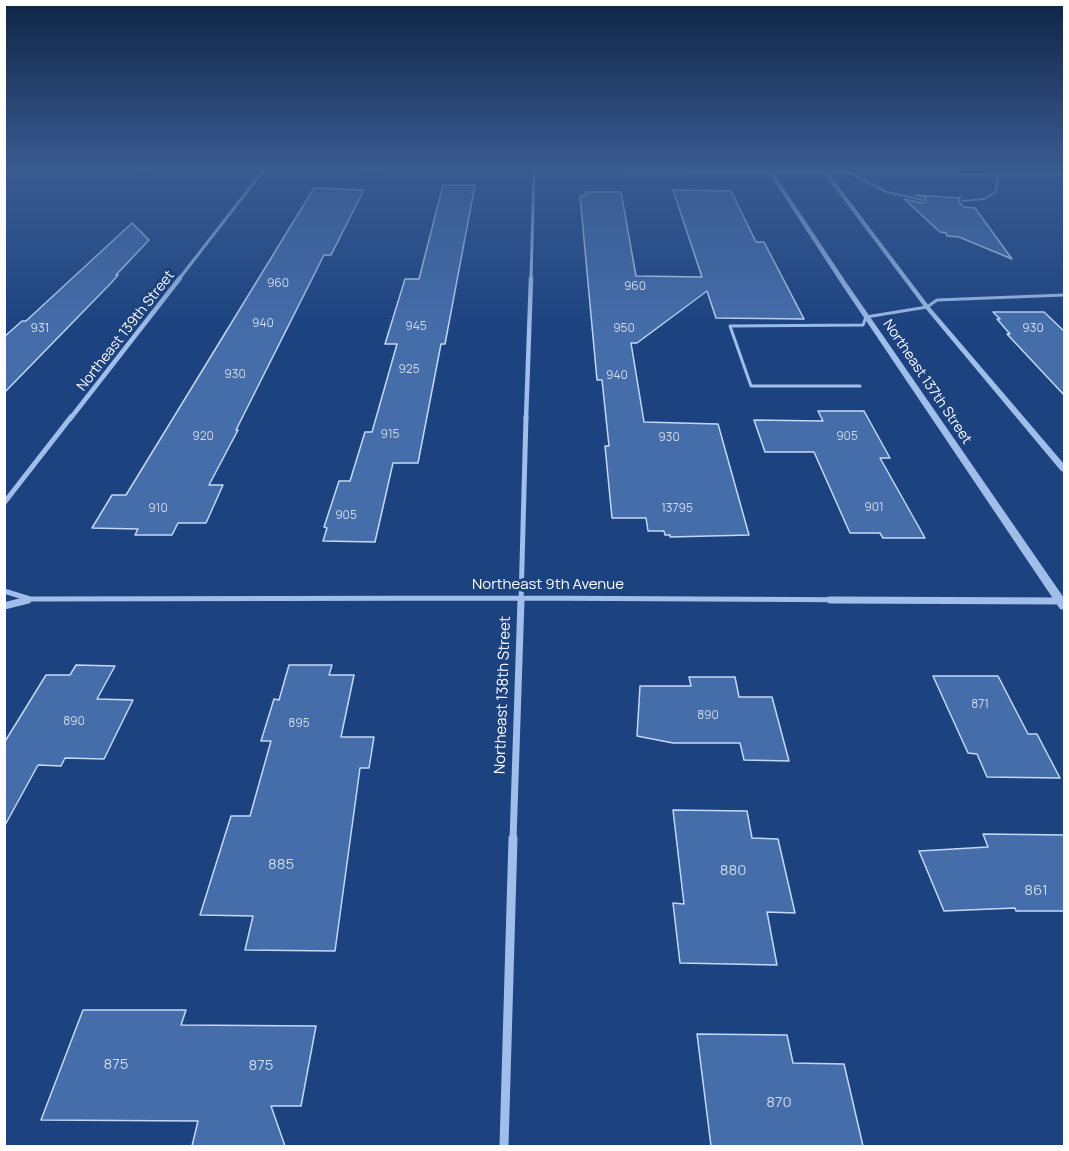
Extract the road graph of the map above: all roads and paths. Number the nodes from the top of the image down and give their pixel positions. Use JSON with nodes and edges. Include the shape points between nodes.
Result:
{"nodes":[{"id":1,"x":221,"y":225,"type":"edge"},
{"id":2,"x":532,"y":225,"type":"edge"},
{"id":3,"x":806,"y":225,"type":"edge"},
{"id":4,"x":865,"y":225,"type":"edge"},
{"id":5,"x":1065,"y":295,"type":"edge"},
{"id":6,"x":927,"y":306,"type":"junction"},
{"id":7,"x":866,"y":317,"type":"junction"},
{"id":8,"x":860,"y":386,"type":"dead end"},
{"id":9,"x":1065,"y":469,"type":"edge"},
{"id":10,"x":4,"y":503,"type":"edge"},
{"id":11,"x":4,"y":591,"type":"edge"},
{"id":12,"x":520,"y":598,"type":"junction"},
{"id":13,"x":31,"y":599,"type":"junction"},
{"id":14,"x":1064,"y":603,"type":"edge"},
{"id":15,"x":4,"y":606,"type":"edge"},
{"id":16,"x":504,"y":1146,"type":"edge"}],
"edges":[{"from":1,"to":10,"type":"street","name":"Northeast 139th Street"},
{"from":2,"to":12,"type":"street","name":"Northeast 138th Street"},
{"from":3,"to":7,"type":"street","name":"Northeast 137th Street"},
{"from":4,"to":6,"type":"street"},
{"from":5,"to":6,"type":"lane","via":[[938,300]]},
{"from":6,"to":7,"type":"lane"},
{"from":6,"to":9,"type":"street"},
{"from":7,"to":8,"type":"lane","via":[[863,325],[730,326],[751,386]]},
{"from":7,"to":14,"type":"street","name":"Northeast 137th Street"},
{"from":11,"to":13,"type":"street","name":"Northeast 9th Avenue"},
{"from":12,"to":13,"type":"street","name":"Northeast 9th Avenue"},
{"from":12,"to":14,"type":"street","name":"Northeast 9th Avenue"},
{"from":12,"to":16,"type":"street","name":"Northeast 138th Street"},
{"from":13,"to":15,"type":"street","name":"Northeast 9th Avenue"}]}
